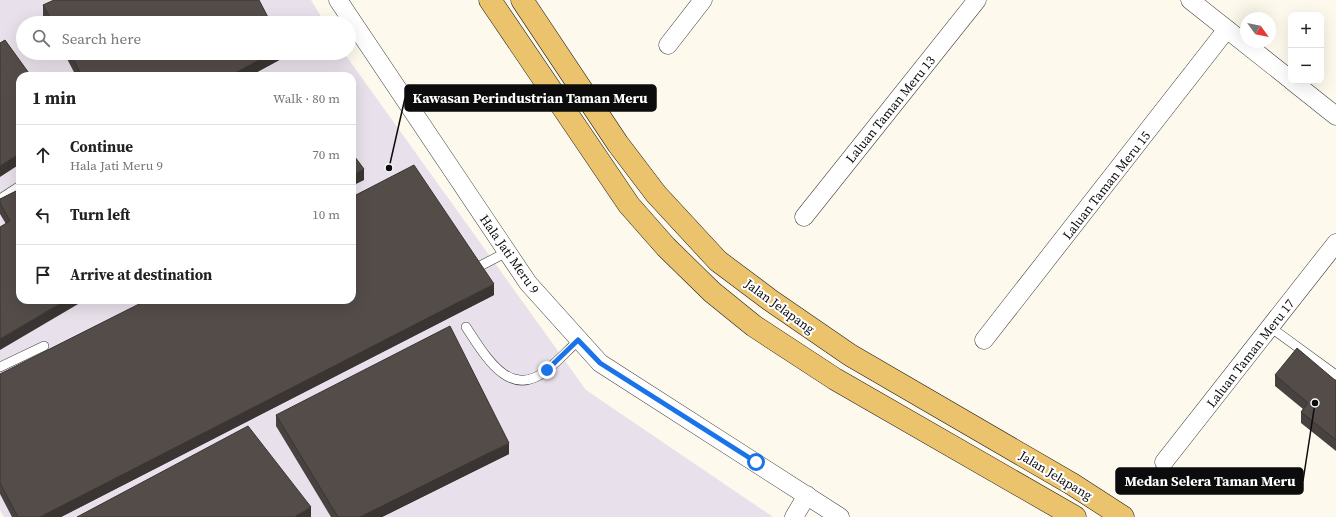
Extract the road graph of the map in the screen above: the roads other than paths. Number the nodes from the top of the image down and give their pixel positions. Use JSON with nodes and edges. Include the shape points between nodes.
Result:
{"nodes":[{"id":1,"x":338,"y":0,"type":"edge"},
{"id":2,"x":490,"y":0,"type":"edge"},
{"id":3,"x":522,"y":0,"type":"edge"},
{"id":4,"x":703,"y":0,"type":"edge"},
{"id":5,"x":976,"y":0,"type":"edge"},
{"id":6,"x":1190,"y":0,"type":"edge"},
{"id":7,"x":349,"y":16,"type":"edge"},
{"id":8,"x":356,"y":27,"type":"edge"},
{"id":9,"x":1227,"y":29,"type":"junction"},
{"id":10,"x":668,"y":45,"type":"dead end"},
{"id":11,"x":1288,"y":78,"type":"edge"},
{"id":12,"x":1296,"y":84,"type":"edge"},
{"id":13,"x":1336,"y":116,"type":"edge"},
{"id":14,"x":16,"y":189,"type":"edge"},
{"id":15,"x":0,"y":199,"type":"edge"},
{"id":16,"x":804,"y":217,"type":"dead end"},
{"id":17,"x":1336,"y":244,"type":"edge"},
{"id":18,"x":507,"y":252,"type":"junction"},
{"id":19,"x":478,"y":268,"type":"edge"},
{"id":20,"x":466,"y":327,"type":"dead end"},
{"id":21,"x":1270,"y":327,"type":"junction"},
{"id":22,"x":578,"y":340,"type":"junction"},
{"id":23,"x":984,"y":340,"type":"dead end"},
{"id":24,"x":44,"y":346,"type":"dead end"},
{"id":25,"x":0,"y":367,"type":"edge"},
{"id":26,"x":1336,"y":375,"type":"edge"},
{"id":27,"x":1164,"y":462,"type":"dead end"},
{"id":28,"x":808,"y":495,"type":"junction"},
{"id":29,"x":794,"y":517,"type":"edge"},
{"id":30,"x":840,"y":517,"type":"edge"},
{"id":31,"x":1075,"y":517,"type":"edge"},
{"id":32,"x":1123,"y":517,"type":"edge"}],
"edges":[{"from":1,"to":7,"type":"street","name":"Hala Jati Meru 9"},
{"from":2,"to":31,"type":"main road","name":"Jalan Jelapang","via":[[629,205],[712,292],[754,326],[835,378]]},
{"from":3,"to":32,"type":"main road","name":"Jalan Jelapang","via":[[618,144],[656,194],[718,260],[770,300],[850,355],[1072,484]]},
{"from":4,"to":10,"type":"street"},
{"from":5,"to":16,"type":"street","name":"Laluan Taman Meru 13"},
{"from":6,"to":9,"type":"street"},
{"from":8,"to":18,"type":"street","name":"Hala Jati Meru 9"},
{"from":9,"to":11,"type":"street"},
{"from":9,"to":23,"type":"street","name":"Laluan Taman Meru 15"},
{"from":12,"to":13,"type":"street"},
{"from":14,"to":15,"type":"lane"},
{"from":17,"to":21,"type":"street","name":"Laluan Taman Meru 17"},
{"from":18,"to":19,"type":"lane"},
{"from":18,"to":22,"type":"street","name":"Hala Jati Meru 9","via":[[528,283]]},
{"from":20,"to":22,"type":"lane","via":[[491,362],[507,377],[517,380],[531,380],[547,370]]},
{"from":21,"to":26,"type":"lane"},
{"from":21,"to":27,"type":"street","name":"Laluan Taman Meru 17"},
{"from":22,"to":28,"type":"street","name":"Hala Jati Meru 9","via":[[600,363]]},
{"from":24,"to":25,"type":"lane"},
{"from":28,"to":29,"type":"street"},
{"from":28,"to":30,"type":"street","name":"Hala Jati Meru 9"}]}
